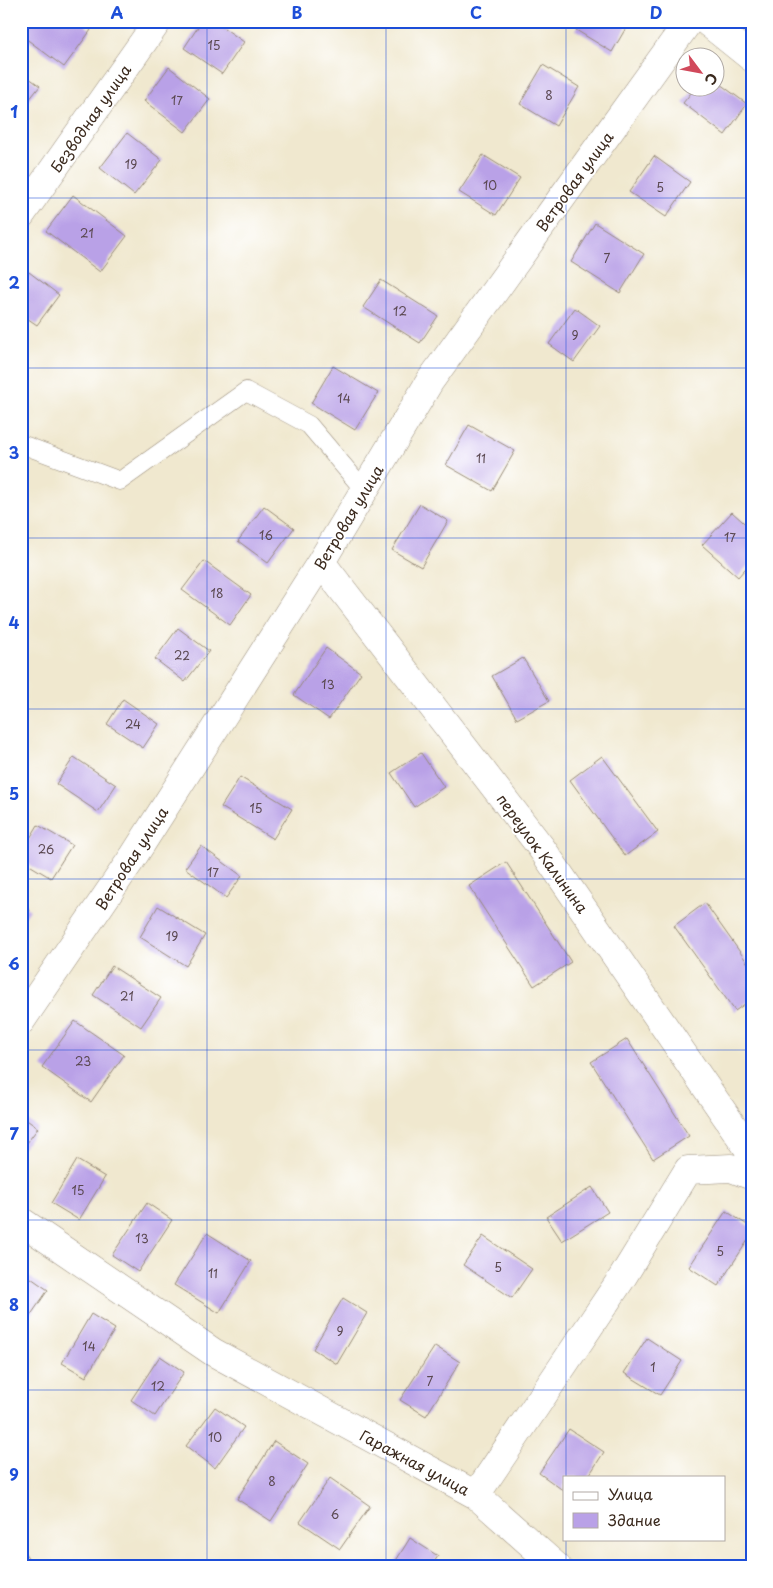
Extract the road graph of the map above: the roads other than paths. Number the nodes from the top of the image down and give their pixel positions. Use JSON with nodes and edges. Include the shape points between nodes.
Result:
{"nodes":[{"id":1,"x":158,"y":21,"type":"edge"},
{"id":2,"x":689,"y":21,"type":"edge"},
{"id":3,"x":706,"y":21,"type":"edge"},
{"id":4,"x":752,"y":58,"type":"edge"},
{"id":5,"x":21,"y":215,"type":"edge"},
{"id":6,"x":21,"y":444,"type":"edge"},
{"id":7,"x":364,"y":490,"type":"junction"},
{"id":8,"x":322,"y":562,"type":"junction"},
{"id":9,"x":21,"y":1021,"type":"edge"},
{"id":10,"x":752,"y":1154,"type":"edge"},
{"id":11,"x":752,"y":1176,"type":"edge"},
{"id":12,"x":21,"y":1221,"type":"edge"},
{"id":13,"x":476,"y":1494,"type":"junction"},
{"id":14,"x":557,"y":1567,"type":"edge"}],
"edges":[{"from":1,"to":5,"type":"street","name":"Безводная улица"},
{"from":2,"to":7,"type":"street","name":"Ветровая улица","via":[[430,381]]},
{"from":3,"to":4,"type":"street"},
{"from":6,"to":7,"type":"lane","via":[[120,481],[246,391],[308,425]]},
{"from":7,"to":8,"type":"street","name":"Ветровая улица"},
{"from":8,"to":9,"type":"street","name":"Ветровая улица","via":[[133,857]]},
{"from":8,"to":10,"type":"street","name":"переулок Калинина","via":[[540,846]]},
{"from":11,"to":13,"type":"street","name":"Гаражная улица","via":[[732,1168],[688,1170],[622,1278]]},
{"from":12,"to":13,"type":"street","name":"Гаражная улица","via":[[213,1352]]},
{"from":13,"to":14,"type":"street"}]}
